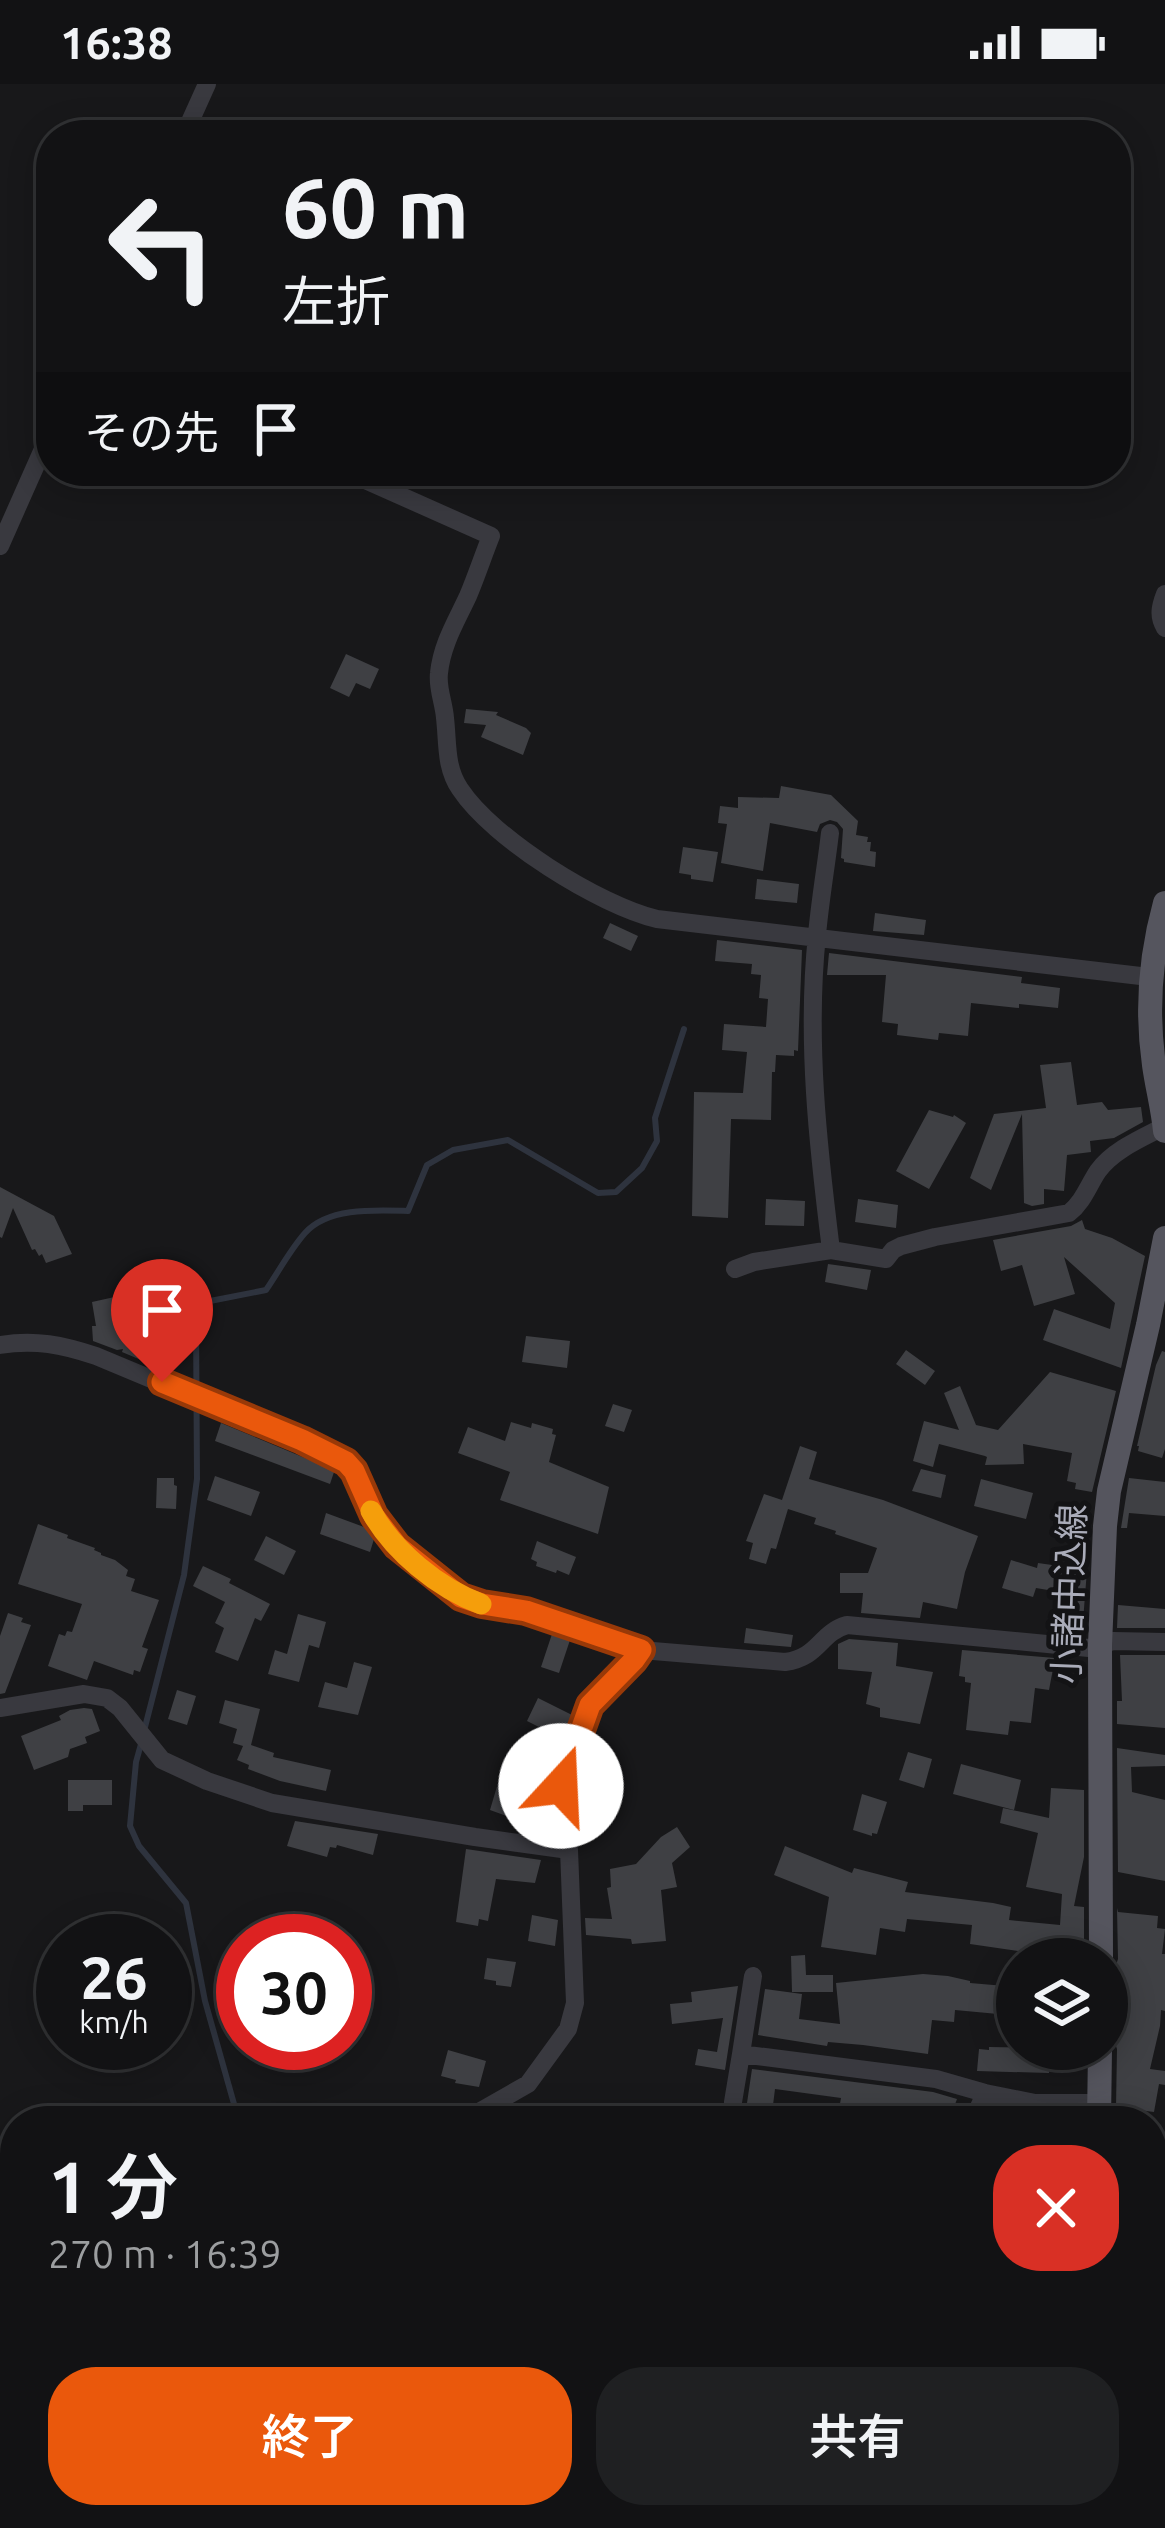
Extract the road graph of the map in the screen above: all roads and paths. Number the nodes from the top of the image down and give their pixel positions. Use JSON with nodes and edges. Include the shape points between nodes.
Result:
{"nodes":[{"id":1,"x":207,"y":84,"type":"edge"},
{"id":2,"x":191,"y":120,"type":"edge"},
{"id":3,"x":36,"y":465,"type":"edge"},
{"id":4,"x":379,"y":486,"type":"edge"},
{"id":5,"x":0,"y":546,"type":"edge"},
{"id":6,"x":1165,"y":594,"type":"edge"},
{"id":7,"x":1165,"y":628,"type":"edge"},
{"id":8,"x":830,"y":833,"type":"dead end"},
{"id":9,"x":1165,"y":903,"type":"edge"},
{"id":10,"x":816,"y":938,"type":"junction"},
{"id":11,"x":1149,"y":976,"type":"junction"},
{"id":12,"x":1165,"y":1128,"type":"edge"},
{"id":13,"x":1165,"y":1238,"type":"edge"},
{"id":14,"x":831,"y":1250,"type":"junction"},
{"id":15,"x":735,"y":1269,"type":"dead end"},
{"id":16,"x":0,"y":1345,"type":"edge"},
{"id":17,"x":1165,"y":1642,"type":"edge"},
{"id":18,"x":1100,"y":1645,"type":"junction"},
{"id":19,"x":641,"y":1650,"type":"junction"},
{"id":20,"x":0,"y":1708,"type":"edge"},
{"id":21,"x":569,"y":1850,"type":"junction"},
{"id":22,"x":1101,"y":1938,"type":"edge"},
{"id":23,"x":753,"y":1976,"type":"dead end"},
{"id":24,"x":741,"y":2054,"type":"junction"},
{"id":25,"x":1100,"y":2070,"type":"edge"},
{"id":26,"x":985,"y":2093,"type":"junction"},
{"id":27,"x":489,"y":2106,"type":"edge"},
{"id":28,"x":733,"y":2106,"type":"edge"},
{"id":29,"x":979,"y":2106,"type":"edge"},
{"id":30,"x":1056,"y":2106,"type":"edge"},
{"id":31,"x":1099,"y":2106,"type":"edge"}],
"edges":[{"from":1,"to":2,"type":"street"},
{"from":3,"to":5,"type":"street"},
{"from":4,"to":10,"type":"street","via":[[491,536],[443,646],[438,679],[447,758],[462,793],[509,839],[596,896],[642,915]]},
{"from":6,"to":7,"type":"street"},
{"from":8,"to":10,"type":"street"},
{"from":9,"to":11,"type":"main road"},
{"from":10,"to":11,"type":"street"},
{"from":10,"to":14,"type":"street","via":[[815,1093]]},
{"from":11,"to":12,"type":"main road"},
{"from":12,"to":14,"type":"street","via":[[1110,1157],[1069,1213],[935,1237],[886,1258]]},
{"from":13,"to":18,"type":"main road","name":"小諸中込線","via":[[1107,1504]]},
{"from":14,"to":15,"type":"street"},
{"from":16,"to":19,"type":"street","via":[[56,1343],[96,1355],[302,1440],[346,1462],[397,1546],[461,1597]]},
{"from":17,"to":18,"type":"street"},
{"from":18,"to":19,"type":"street","via":[[847,1625],[802,1660]]},
{"from":18,"to":22,"type":"main road","name":"小諸中込線"},
{"from":19,"to":21,"type":"street","via":[[590,1705],[558,1798]]},
{"from":20,"to":21,"type":"street","via":[[97,1695],[120,1708],[162,1760],[272,1803]]},
{"from":21,"to":27,"type":"street","via":[[568,2029],[528,2084]]},
{"from":23,"to":24,"type":"street"},
{"from":24,"to":26,"type":"street","via":[[936,2079]]},
{"from":24,"to":28,"type":"street"},
{"from":25,"to":31,"type":"main road"},
{"from":26,"to":29,"type":"street"},
{"from":26,"to":30,"type":"street"}]}
